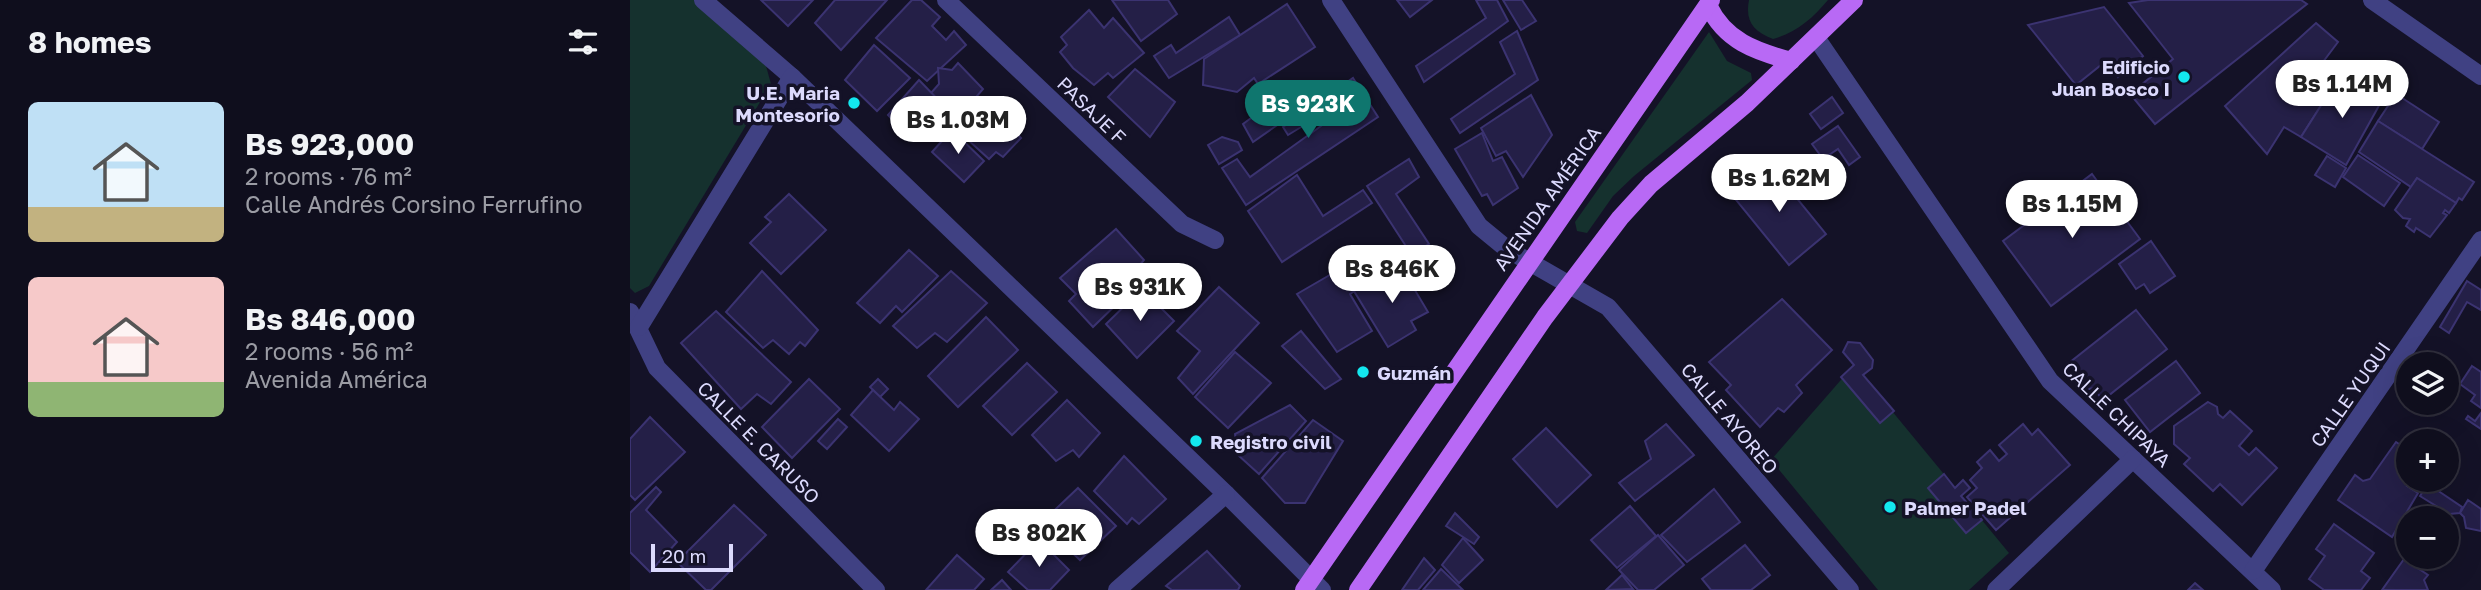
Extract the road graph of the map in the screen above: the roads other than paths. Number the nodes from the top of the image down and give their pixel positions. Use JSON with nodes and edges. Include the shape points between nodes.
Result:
{"nodes":[{"id":1,"x":703,"y":0,"type":"edge"},
{"id":2,"x":946,"y":0,"type":"edge"},
{"id":3,"x":1331,"y":0,"type":"edge"},
{"id":4,"x":2372,"y":0,"type":"edge"},
{"id":5,"x":1858,"y":1,"type":"edge"},
{"id":6,"x":1708,"y":2,"type":"edge"},
{"id":7,"x":1817,"y":38,"type":"junction"},
{"id":8,"x":1791,"y":61,"type":"junction"},
{"id":9,"x":2481,"y":76,"type":"edge"},
{"id":10,"x":792,"y":77,"type":"junction"},
{"id":11,"x":1215,"y":240,"type":"dead end"},
{"id":12,"x":2481,"y":240,"type":"edge"},
{"id":13,"x":1530,"y":260,"type":"junction"},
{"id":14,"x":1570,"y":283,"type":"junction"},
{"id":15,"x":634,"y":319,"type":"edge"},
{"id":16,"x":2133,"y":459,"type":"junction"},
{"id":17,"x":1226,"y":494,"type":"junction"},
{"id":18,"x":2253,"y":571,"type":"junction"},
{"id":19,"x":1313,"y":586,"type":"edge"},
{"id":20,"x":876,"y":590,"type":"edge"},
{"id":21,"x":1117,"y":590,"type":"edge"},
{"id":22,"x":1358,"y":590,"type":"edge"},
{"id":23,"x":1850,"y":590,"type":"edge"},
{"id":24,"x":1996,"y":590,"type":"edge"},
{"id":25,"x":2273,"y":590,"type":"edge"}],
"edges":[{"from":1,"to":10,"type":"street"},
{"from":2,"to":11,"type":"street","name":"PASAJE F","via":[[1182,225]]},
{"from":3,"to":13,"type":"street","name":"CALLE AYOREO","via":[[1479,226],[1507,249]]},
{"from":4,"to":9,"type":"street"},
{"from":5,"to":7,"type":"main road"},
{"from":6,"to":8,"type":"main road","via":[[1721,27],[1744,46]]},
{"from":6,"to":13,"type":"main road","name":"AVENIDA AMÉRICA"},
{"from":7,"to":8,"type":"main road"},
{"from":7,"to":16,"type":"street","name":"CALLE CHIPAYA","via":[[2050,381]]},
{"from":8,"to":14,"type":"main road","via":[[1651,184]]},
{"from":10,"to":15,"type":"street"},
{"from":10,"to":17,"type":"street"},
{"from":12,"to":18,"type":"street","name":"CALLE YUQUI"},
{"from":13,"to":14,"type":"street","name":"CALLE AYOREO"},
{"from":13,"to":19,"type":"main road","name":"AVENIDA AMÉRICA"},
{"from":14,"to":22,"type":"main road"},
{"from":14,"to":23,"type":"street","name":"CALLE AYOREO","via":[[1608,307]]},
{"from":15,"to":20,"type":"street","name":"CALLE E. CARUSO","via":[[657,368]]},
{"from":16,"to":18,"type":"street","name":"CALLE CHIPAYA"},
{"from":16,"to":24,"type":"street"},
{"from":17,"to":19,"type":"street"},
{"from":17,"to":21,"type":"street"},
{"from":18,"to":25,"type":"street","name":"CALLE CHIPAYA"}]}
